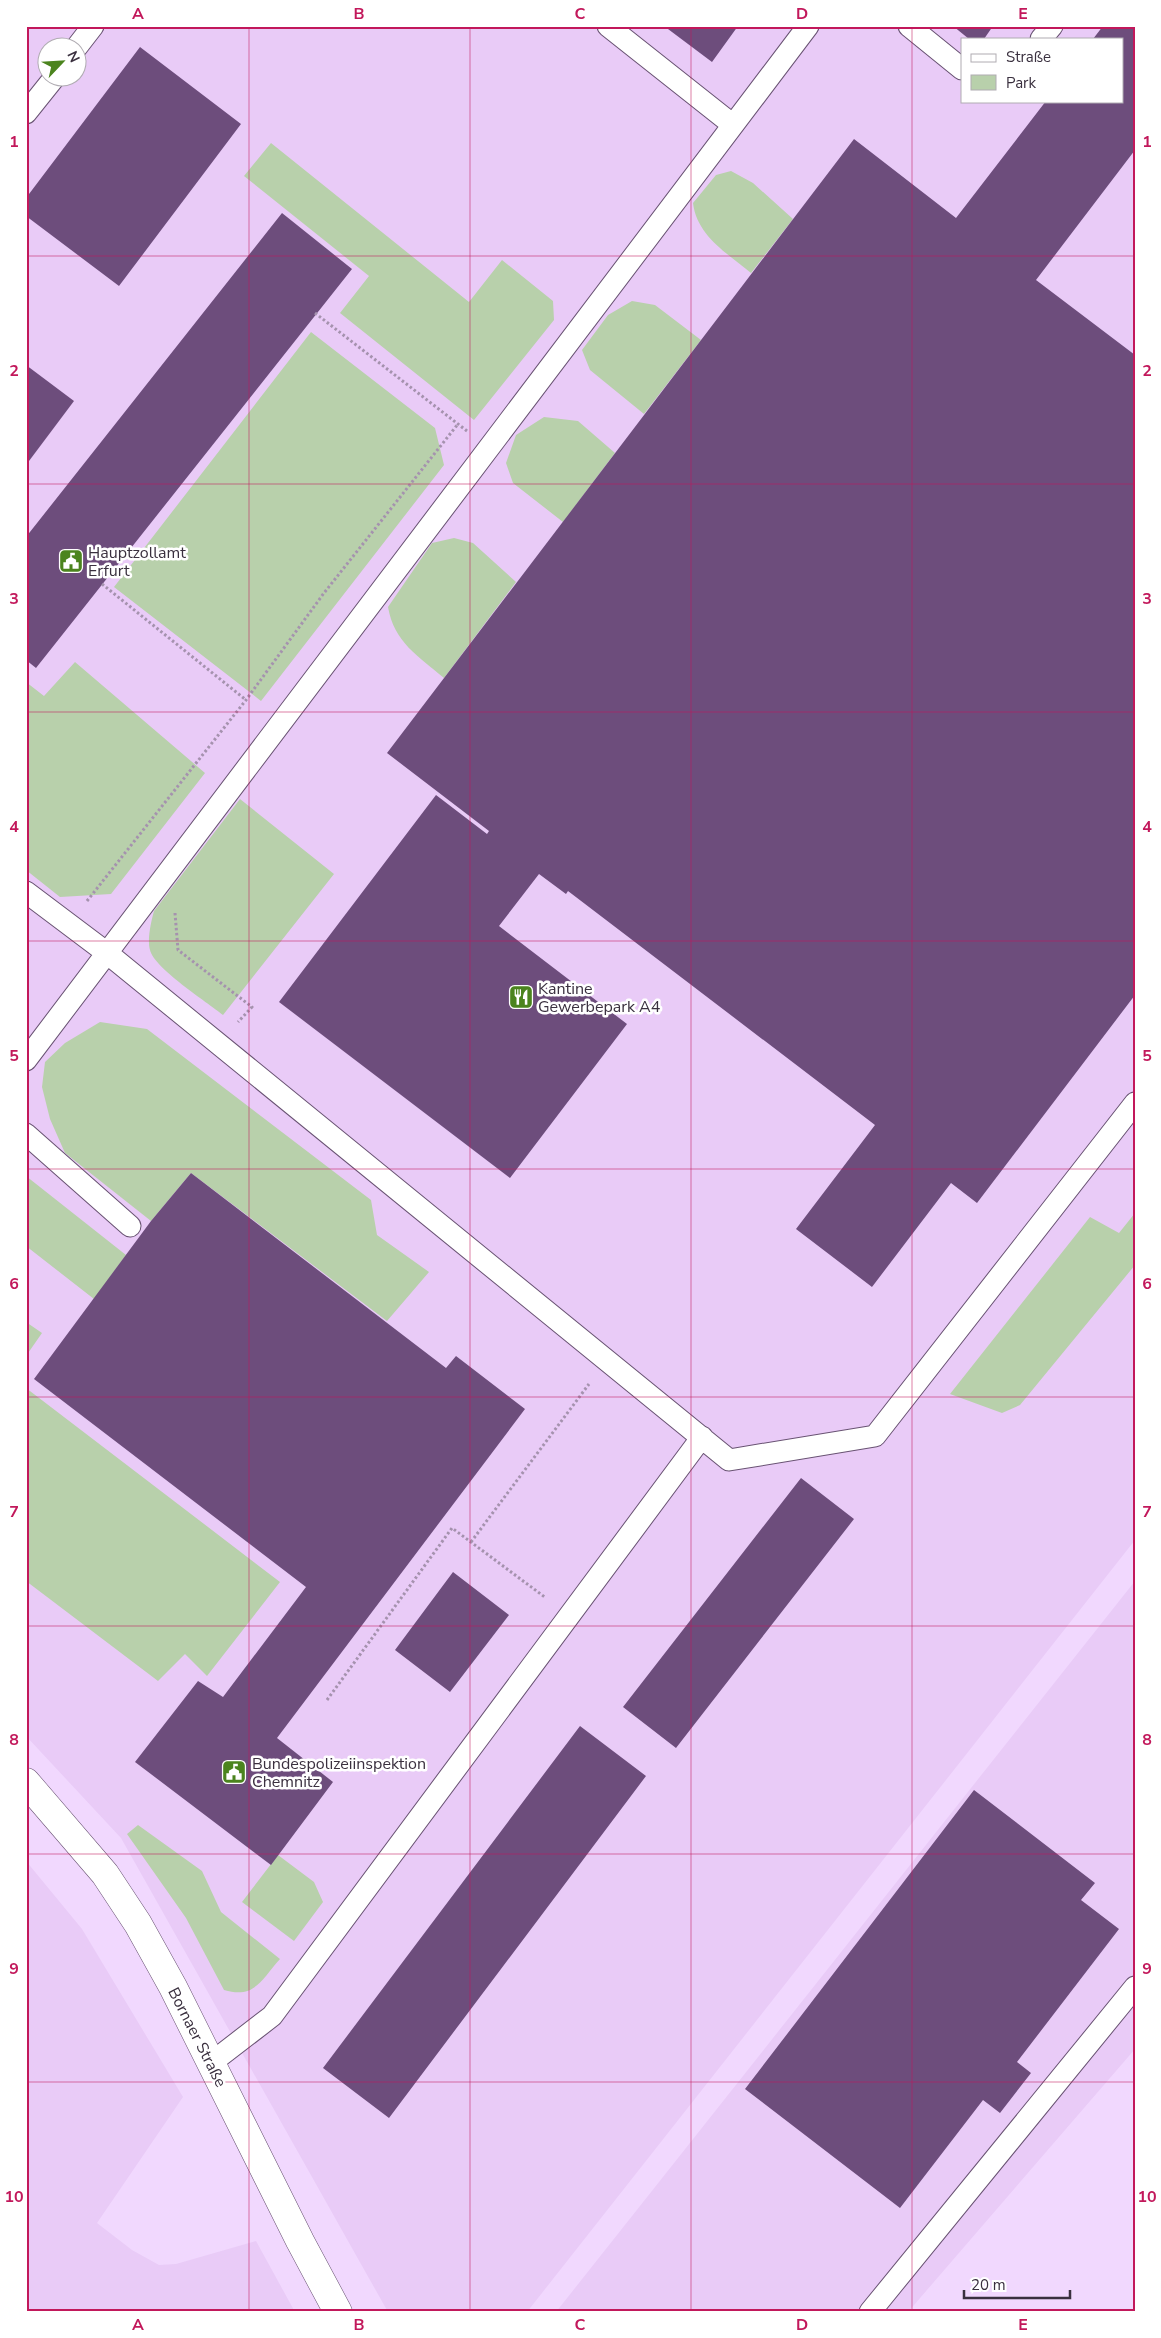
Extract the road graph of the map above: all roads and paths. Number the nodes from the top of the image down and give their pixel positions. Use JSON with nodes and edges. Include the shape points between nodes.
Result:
{"nodes":[{"id":1,"x":92,"y":26,"type":"edge"},
{"id":2,"x":608,"y":26,"type":"edge"},
{"id":3,"x":808,"y":26,"type":"edge"},
{"id":4,"x":908,"y":26,"type":"edge"},
{"id":5,"x":1052,"y":26,"type":"edge"},
{"id":6,"x":83,"y":38,"type":"edge"},
{"id":7,"x":1042,"y":38,"type":"edge"},
{"id":8,"x":961,"y":68,"type":"edge"},
{"id":9,"x":46,"y":88,"type":"edge"},
{"id":10,"x":26,"y":113,"type":"edge"},
{"id":11,"x":733,"y":125,"type":"junction"},
{"id":12,"x":315,"y":313,"type":"dead end"},
{"id":13,"x":458,"y":424,"type":"junction"},
{"id":14,"x":489,"y":448,"type":"junction"},
{"id":15,"x":102,"y":584,"type":"dead end"},
{"id":16,"x":246,"y":700,"type":"junction"},
{"id":17,"x":26,"y":892,"type":"edge"},
{"id":18,"x":152,"y":893,"type":"junction"},
{"id":19,"x":69,"y":925,"type":"junction"},
{"id":20,"x":106,"y":953,"type":"junction"},
{"id":21,"x":218,"y":1044,"type":"junction"},
{"id":22,"x":26,"y":1060,"type":"edge"},
{"id":23,"x":1135,"y":1103,"type":"edge"},
{"id":24,"x":26,"y":1134,"type":"edge"},
{"id":25,"x":130,"y":1226,"type":"dead end"},
{"id":26,"x":607,"y":1360,"type":"junction"},
{"id":27,"x":702,"y":1437,"type":"junction"},
{"id":28,"x":471,"y":1542,"type":"junction"},
{"id":29,"x":569,"y":1615,"type":"junction"},
{"id":30,"x":327,"y":1700,"type":"dead end"},
{"id":31,"x":26,"y":1782,"type":"edge"},
{"id":32,"x":1135,"y":1987,"type":"edge"},
{"id":33,"x":211,"y":2063,"type":"junction"},
{"id":34,"x":338,"y":2312,"type":"edge"},
{"id":35,"x":870,"y":2312,"type":"edge"}],
"edges":[{"from":1,"to":6,"type":"lane"},
{"from":2,"to":11,"type":"lane"},
{"from":3,"to":11,"type":"lane"},
{"from":4,"to":8,"type":"lane"},
{"from":5,"to":7,"type":"lane"},
{"from":9,"to":10,"type":"lane"},
{"from":11,"to":14,"type":"lane"},
{"from":12,"to":13,"type":"path"},
{"from":13,"to":14,"type":"path"},
{"from":13,"to":16,"type":"path","via":[[324,592]]},
{"from":14,"to":18,"type":"lane"},
{"from":15,"to":16,"type":"path"},
{"from":16,"to":19,"type":"path"},
{"from":17,"to":19,"type":"lane"},
{"from":18,"to":20,"type":"lane"},
{"from":18,"to":21,"type":"path","via":[[175,906],[178,950],[252,1007]]},
{"from":19,"to":20,"type":"lane"},
{"from":20,"to":21,"type":"lane"},
{"from":20,"to":22,"type":"lane"},
{"from":21,"to":26,"type":"lane"},
{"from":23,"to":27,"type":"lane","via":[[875,1436],[729,1460]]},
{"from":24,"to":25,"type":"lane"},
{"from":26,"to":27,"type":"lane"},
{"from":26,"to":28,"type":"path"},
{"from":27,"to":29,"type":"lane"},
{"from":28,"to":29,"type":"path"},
{"from":28,"to":30,"type":"path","via":[[452,1528]]},
{"from":29,"to":33,"type":"lane","via":[[272,2016]]},
{"from":31,"to":33,"type":"main road","name":"Bornaer Straße","via":[[105,1874],[119,1895],[173,1987]]},
{"from":32,"to":35,"type":"lane"},
{"from":33,"to":34,"type":"main road","name":"Bornaer Straße"}]}
